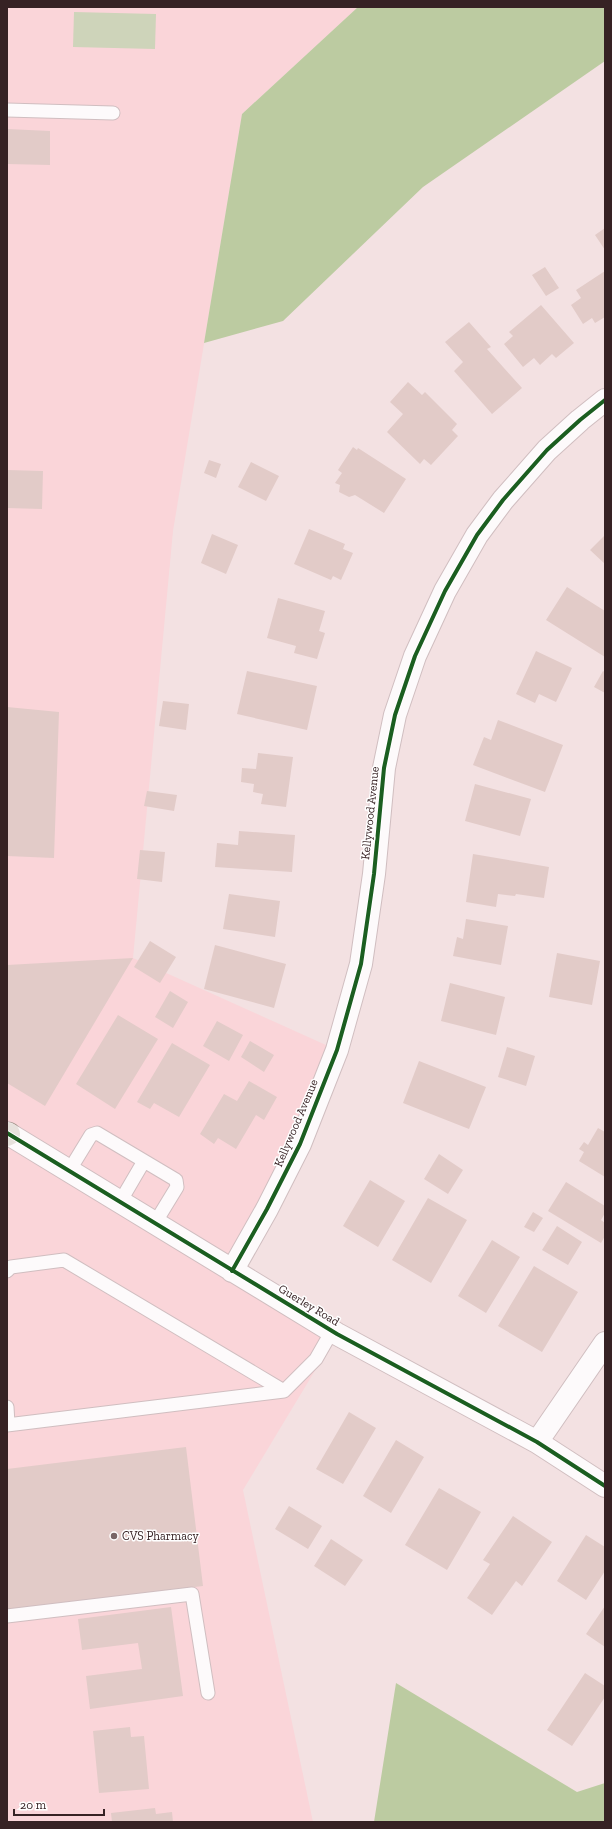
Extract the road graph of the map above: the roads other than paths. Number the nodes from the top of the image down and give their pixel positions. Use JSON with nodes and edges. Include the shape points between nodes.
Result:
{"nodes":[{"id":1,"x":7,"y":110,"type":"edge"},
{"id":2,"x":113,"y":113,"type":"dead end"},
{"id":3,"x":605,"y":400,"type":"edge"},
{"id":4,"x":8,"y":1134,"type":"edge"},
{"id":5,"x":144,"y":1162,"type":"junction"},
{"id":6,"x":69,"y":1171,"type":"junction"},
{"id":7,"x":120,"y":1202,"type":"junction"},
{"id":8,"x":155,"y":1223,"type":"junction"},
{"id":9,"x":7,"y":1271,"type":"edge"},
{"id":10,"x":232,"y":1271,"type":"junction"},
{"id":11,"x":332,"y":1331,"type":"junction"},
{"id":12,"x":605,"y":1343,"type":"edge"},
{"id":13,"x":284,"y":1391,"type":"junction"},
{"id":14,"x":7,"y":1407,"type":"edge"},
{"id":15,"x":8,"y":1425,"type":"edge"},
{"id":16,"x":537,"y":1442,"type":"junction"},
{"id":17,"x":605,"y":1486,"type":"edge"},
{"id":18,"x":7,"y":1616,"type":"edge"},
{"id":19,"x":208,"y":1693,"type":"dead end"}],
"edges":[{"from":1,"to":2,"type":"lane"},
{"from":3,"to":10,"type":"street","name":"Kellywood Avenue","via":[[547,450],[502,500],[477,535],[445,591],[415,656],[395,715],[384,768],[374,874],[360,964],[337,1050],[300,1144],[267,1210]]},
{"from":4,"to":6,"type":"street","name":"Guerley Road"},
{"from":5,"to":6,"type":"lane","via":[[97,1133],[91,1135]]},
{"from":5,"to":7,"type":"lane"},
{"from":5,"to":8,"type":"lane","via":[[176,1180],[177,1187]]},
{"from":6,"to":7,"type":"street","name":"Guerley Road"},
{"from":7,"to":8,"type":"street","name":"Guerley Road"},
{"from":8,"to":10,"type":"street","name":"Guerley Road"},
{"from":9,"to":13,"type":"lane","via":[[11,1267],[64,1260]]},
{"from":10,"to":11,"type":"street","name":"Guerley Road"},
{"from":11,"to":13,"type":"lane","via":[[316,1359]]},
{"from":11,"to":16,"type":"street","name":"Guerley Road"},
{"from":12,"to":16,"type":"street"},
{"from":13,"to":15,"type":"lane"},
{"from":14,"to":15,"type":"lane"},
{"from":16,"to":17,"type":"street","name":"Guerley Road"},
{"from":18,"to":19,"type":"lane","via":[[192,1594]]}]}
